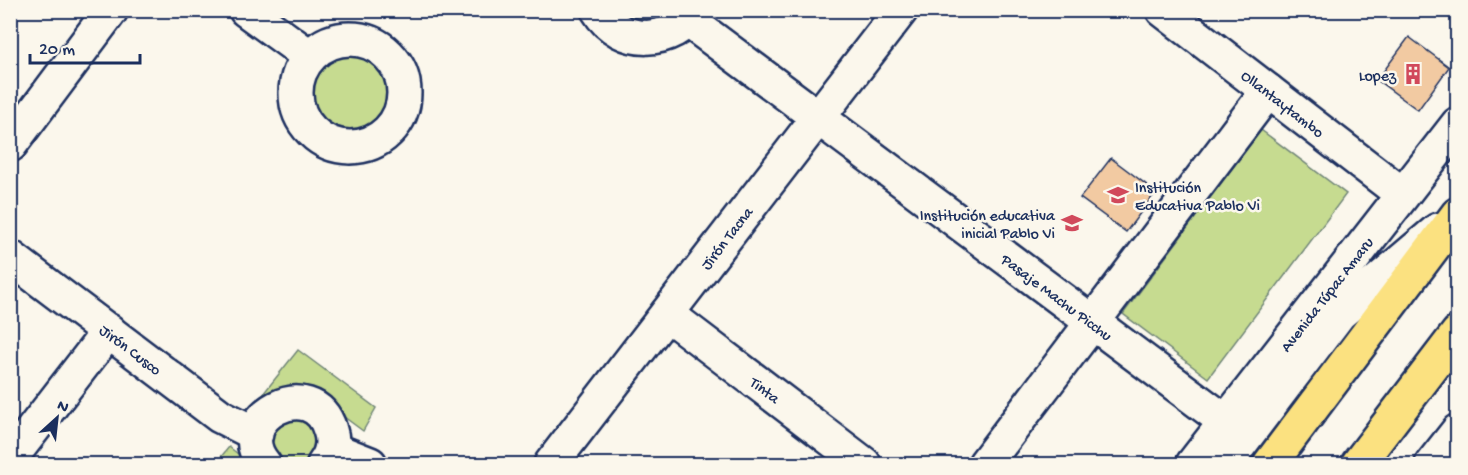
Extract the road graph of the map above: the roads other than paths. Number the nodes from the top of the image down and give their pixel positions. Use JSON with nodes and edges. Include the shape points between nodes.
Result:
{"nodes":[{"id":1,"x":111,"y":10,"type":"edge"},
{"id":2,"x":246,"y":10,"type":"edge"},
{"id":3,"x":598,"y":10,"type":"edge"},
{"id":4,"x":902,"y":10,"type":"edge"},
{"id":5,"x":1163,"y":10,"type":"edge"},
{"id":6,"x":693,"y":16,"type":"edge"},
{"id":7,"x":309,"y":56,"type":"dead end"},
{"id":8,"x":1268,"y":91,"type":"junction"},
{"id":9,"x":818,"y":118,"type":"junction"},
{"id":10,"x":1458,"y":124,"type":"edge"},
{"id":11,"x":10,"y":145,"type":"edge"},
{"id":12,"x":1402,"y":194,"type":"junction"},
{"id":13,"x":1458,"y":214,"type":"edge"},
{"id":14,"x":10,"y":257,"type":"edge"},
{"id":15,"x":667,"y":314,"type":"junction"},
{"id":16,"x":1092,"y":323,"type":"junction"},
{"id":17,"x":109,"y":331,"type":"junction"},
{"id":18,"x":1458,"y":333,"type":"edge"},
{"id":19,"x":1226,"y":423,"type":"junction"},
{"id":20,"x":1458,"y":431,"type":"edge"},
{"id":21,"x":260,"y":449,"type":"edge"},
{"id":22,"x":328,"y":457,"type":"edge"},
{"id":23,"x":10,"y":459,"type":"edge"},
{"id":24,"x":370,"y":465,"type":"edge"},
{"id":25,"x":550,"y":465,"type":"edge"},
{"id":26,"x":864,"y":465,"type":"edge"},
{"id":27,"x":985,"y":465,"type":"edge"},
{"id":28,"x":1193,"y":465,"type":"edge"},
{"id":29,"x":1225,"y":465,"type":"edge"},
{"id":30,"x":1270,"y":465,"type":"edge"},
{"id":31,"x":1358,"y":465,"type":"edge"},
{"id":32,"x":1432,"y":465,"type":"edge"}],
"edges":[{"from":1,"to":11,"type":"street"},
{"from":2,"to":7,"type":"street"},
{"from":3,"to":6,"type":"street","name":"Pasaje Machu Picchu","via":[[618,31],[636,37],[656,38],[674,32]]},
{"from":4,"to":9,"type":"street","name":"Jirón Tacna"},
{"from":5,"to":8,"type":"street","name":"Ollantaytambo"},
{"from":6,"to":9,"type":"street","name":"Pasaje Machu Picchu"},
{"from":8,"to":12,"type":"street","name":"Ollantaytambo"},
{"from":8,"to":16,"type":"street"},
{"from":9,"to":15,"type":"street","name":"Jirón Tacna"},
{"from":9,"to":16,"type":"street","name":"Pasaje Machu Picchu"},
{"from":10,"to":12,"type":"street","name":"Avenida Túpac Amaru"},
{"from":12,"to":19,"type":"street","name":"Avenida Túpac Amaru"},
{"from":13,"to":29,"type":"street","via":[[1339,314]]},
{"from":13,"to":30,"type":"highway"},
{"from":14,"to":17,"type":"street","name":"Jirón Cusco"},
{"from":15,"to":25,"type":"street","name":"Jirón Tacna"},
{"from":15,"to":26,"type":"street","name":"Tinta"},
{"from":16,"to":19,"type":"street","name":"Pasaje Machu Picchu"},
{"from":16,"to":27,"type":"street"},
{"from":17,"to":21,"type":"street","name":"Jirón Cusco"},
{"from":17,"to":23,"type":"street"},
{"from":18,"to":31,"type":"highway"},
{"from":19,"to":28,"type":"street","name":"Avenida Túpac Amaru"},
{"from":20,"to":32,"type":"street"},
{"from":21,"to":22,"type":"street","via":[[260,422],[267,412],[289,403],[301,404],[323,415],[329,426],[332,438]]},
{"from":22,"to":24,"type":"street"}]}
